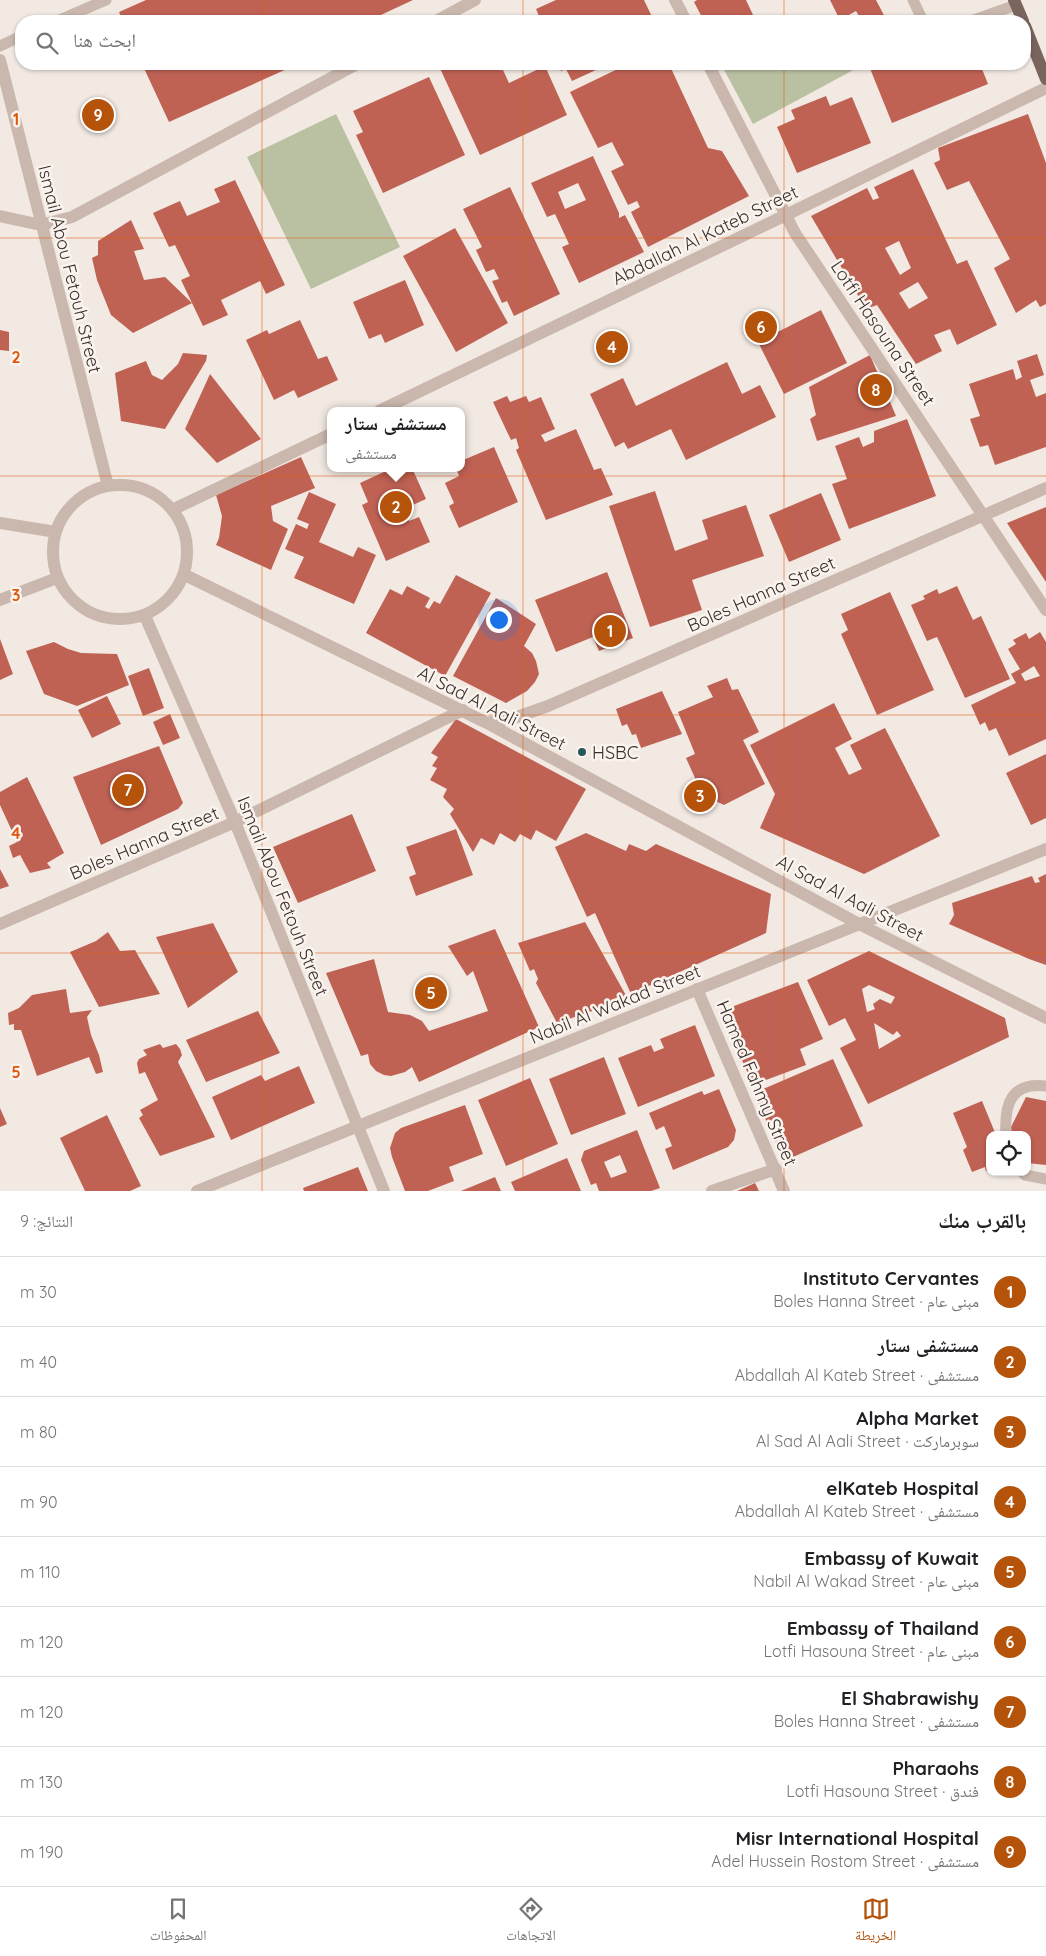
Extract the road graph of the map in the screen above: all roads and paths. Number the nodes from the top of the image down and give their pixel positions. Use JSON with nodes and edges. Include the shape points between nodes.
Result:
{"nodes":[{"id":1,"x":106,"y":0,"type":"edge"},
{"id":2,"x":475,"y":0,"type":"edge"},
{"id":3,"x":675,"y":0,"type":"edge"},
{"id":4,"x":913,"y":0,"type":"edge"},
{"id":5,"x":1015,"y":2,"type":"edge"},
{"id":6,"x":71,"y":15,"type":"edge"},
{"id":7,"x":447,"y":15,"type":"edge"},
{"id":8,"x":683,"y":15,"type":"edge"},
{"id":9,"x":920,"y":15,"type":"edge"},
{"id":10,"x":985,"y":15,"type":"edge"},
{"id":11,"x":1020,"y":15,"type":"edge"},
{"id":12,"x":15,"y":39,"type":"edge"},
{"id":13,"x":1031,"y":41,"type":"edge"},
{"id":14,"x":0,"y":46,"type":"edge"},
{"id":15,"x":0,"y":60,"type":"edge"},
{"id":16,"x":346,"y":70,"type":"edge"},
{"id":17,"x":711,"y":70,"type":"edge"},
{"id":18,"x":1046,"y":79,"type":"edge"},
{"id":19,"x":1046,"y":88,"type":"edge"},
{"id":20,"x":786,"y":215,"type":"junction"},
{"id":21,"x":0,"y":216,"type":"edge"},
{"id":22,"x":41,"y":225,"type":"junction"},
{"id":23,"x":387,"y":407,"type":"edge"},
{"id":24,"x":327,"y":436,"type":"edge"},
{"id":25,"x":108,"y":486,"type":"junction"},
{"id":26,"x":1046,"y":488,"type":"edge"},
{"id":27,"x":172,"y":510,"type":"junction"},
{"id":28,"x":983,"y":516,"type":"junction"},
{"id":29,"x":0,"y":523,"type":"edge"},
{"id":30,"x":56,"y":532,"type":"junction"},
{"id":31,"x":185,"y":575,"type":"junction"},
{"id":32,"x":57,"y":578,"type":"junction"},
{"id":33,"x":0,"y":600,"type":"edge"},
{"id":34,"x":1046,"y":610,"type":"edge"},
{"id":35,"x":145,"y":616,"type":"junction"},
{"id":36,"x":463,"y":710,"type":"junction"},
{"id":37,"x":487,"y":723,"type":"junction"},
{"id":38,"x":235,"y":822,"type":"junction"},
{"id":39,"x":1046,"y":849,"type":"edge"},
{"id":40,"x":0,"y":924,"type":"edge"},
{"id":41,"x":859,"y":924,"type":"junction"},
{"id":42,"x":697,"y":989,"type":"junction"},
{"id":43,"x":1046,"y":1018,"type":"edge"},
{"id":44,"x":1046,"y":1086,"type":"edge"},
{"id":45,"x":357,"y":1126,"type":"junction"},
{"id":46,"x":1006,"y":1131,"type":"edge"},
{"id":47,"x":776,"y":1169,"type":"junction"},
{"id":48,"x":1030,"y":1176,"type":"edge"},
{"id":49,"x":1046,"y":1179,"type":"edge"},
{"id":50,"x":197,"y":1191,"type":"edge"},
{"id":51,"x":384,"y":1191,"type":"edge"},
{"id":52,"x":712,"y":1191,"type":"edge"},
{"id":53,"x":784,"y":1191,"type":"edge"}],
"edges":[{"from":1,"to":6,"type":"lane"},
{"from":2,"to":7,"type":"street"},
{"from":3,"to":8,"type":"street"},
{"from":4,"to":9,"type":"lane"},
{"from":5,"to":10,"type":"lane"},
{"from":5,"to":11,"type":"main road"},
{"from":12,"to":14,"type":"lane"},
{"from":13,"to":18,"type":"main road"},
{"from":15,"to":22,"type":"street","name":"Ismail Abou Fetouh Street"},
{"from":16,"to":22,"type":"street","via":[[72,217]]},
{"from":17,"to":20,"type":"street","name":"Lotfi Hasouna Street"},
{"from":19,"to":20,"type":"street","name":"Abdallah Al Kateb Street"},
{"from":20,"to":23,"type":"street","name":"Abdallah Al Kateb Street"},
{"from":20,"to":28,"type":"street","name":"Lotfi Hasouna Street"},
{"from":21,"to":22,"type":"street"},
{"from":22,"to":25,"type":"street","name":"Ismail Abou Fetouh Street"},
{"from":24,"to":27,"type":"street"},
{"from":25,"to":27,"type":"street","via":[[130,485],[151,492]]},
{"from":25,"to":30,"type":"street","via":[[76,502],[63,516]]},
{"from":26,"to":28,"type":"street","name":"Boles Hanna Street"},
{"from":27,"to":31,"type":"street","via":[[182,523],[188,540]]},
{"from":28,"to":34,"type":"street","name":"Lotfi Hasouna Street"},
{"from":28,"to":37,"type":"street","name":"Boles Hanna Street","via":[[548,706]]},
{"from":29,"to":30,"type":"street"},
{"from":30,"to":32,"type":"street","via":[[53,563]]},
{"from":31,"to":35,"type":"street","via":[[169,600]]},
{"from":31,"to":36,"type":"street","name":"Al Sad Al Aali Street"},
{"from":32,"to":33,"type":"street"},
{"from":32,"to":35,"type":"street","via":[[68,596],[84,610],[103,618],[124,620]]},
{"from":35,"to":38,"type":"street","name":"Ismail Abou Fetouh Street"},
{"from":36,"to":37,"type":"street","name":"Al Sad Al Aali Street"},
{"from":36,"to":38,"type":"street","name":"Boles Hanna Street"},
{"from":37,"to":41,"type":"street","name":"Al Sad Al Aali Street"},
{"from":38,"to":40,"type":"street","name":"Boles Hanna Street"},
{"from":38,"to":45,"type":"street","name":"Ismail Abou Fetouh Street"},
{"from":39,"to":41,"type":"street","name":"Nabil Al Wakad Street"},
{"from":41,"to":42,"type":"street","name":"Nabil Al Wakad Street"},
{"from":41,"to":43,"type":"street","name":"Al Sad Al Aali Street"},
{"from":42,"to":45,"type":"street","name":"Nabil Al Wakad Street"},
{"from":42,"to":47,"type":"street","name":"Hamed Fahmy Street"},
{"from":44,"to":46,"type":"lane","via":[[1029,1085],[1015,1091],[1008,1104]]},
{"from":45,"to":50,"type":"street","name":"Nabil Al Wakad Street"},
{"from":45,"to":51,"type":"street","name":"Ismail Abou Fetouh Street"},
{"from":47,"to":52,"type":"street"},
{"from":47,"to":53,"type":"street","name":"Hamed Fahmy Street"},
{"from":48,"to":49,"type":"lane"}]}
